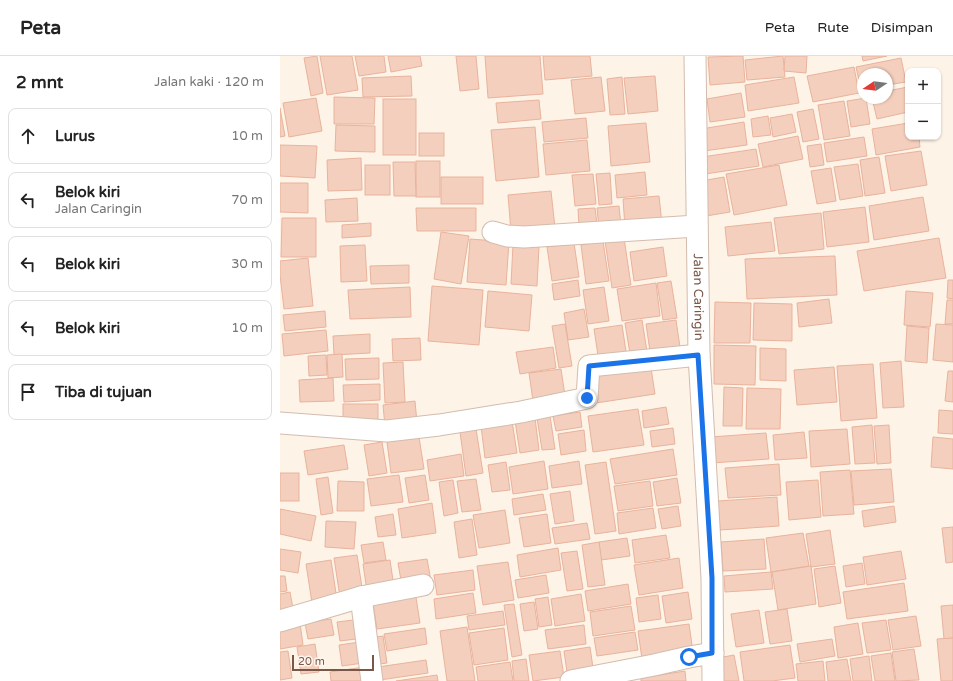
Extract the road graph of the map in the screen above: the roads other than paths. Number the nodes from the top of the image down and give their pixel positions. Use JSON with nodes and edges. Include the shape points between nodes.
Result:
{"nodes":[{"id":1,"x":695,"y":56,"type":"edge"},
{"id":2,"x":697,"y":226,"type":"junction"},
{"id":3,"x":492,"y":232,"type":"dead end"},
{"id":4,"x":698,"y":355,"type":"junction"},
{"id":5,"x":280,"y":423,"type":"edge"},
{"id":6,"x":423,"y":586,"type":"dead end"},
{"id":7,"x":361,"y":597,"type":"junction"},
{"id":8,"x":280,"y":621,"type":"edge"},
{"id":9,"x":712,"y":653,"type":"junction"},
{"id":10,"x":372,"y":681,"type":"edge"},
{"id":11,"x":571,"y":681,"type":"edge"},
{"id":12,"x":713,"y":681,"type":"edge"}],
"edges":[{"from":1,"to":2,"type":"street","name":"Jalan Caringin"},
{"from":2,"to":3,"type":"street","via":[[524,237]]},
{"from":2,"to":4,"type":"street","name":"Jalan Caringin"},
{"from":4,"to":5,"type":"street","via":[[589,366],[587,398],[521,412],[387,431]]},
{"from":4,"to":9,"type":"street","name":"Jalan Caringin","via":[[712,578]]},
{"from":6,"to":7,"type":"street"},
{"from":7,"to":8,"type":"street"},
{"from":7,"to":10,"type":"street"},
{"from":9,"to":11,"type":"street"},
{"from":9,"to":12,"type":"street","name":"Jalan Caringin"}]}
